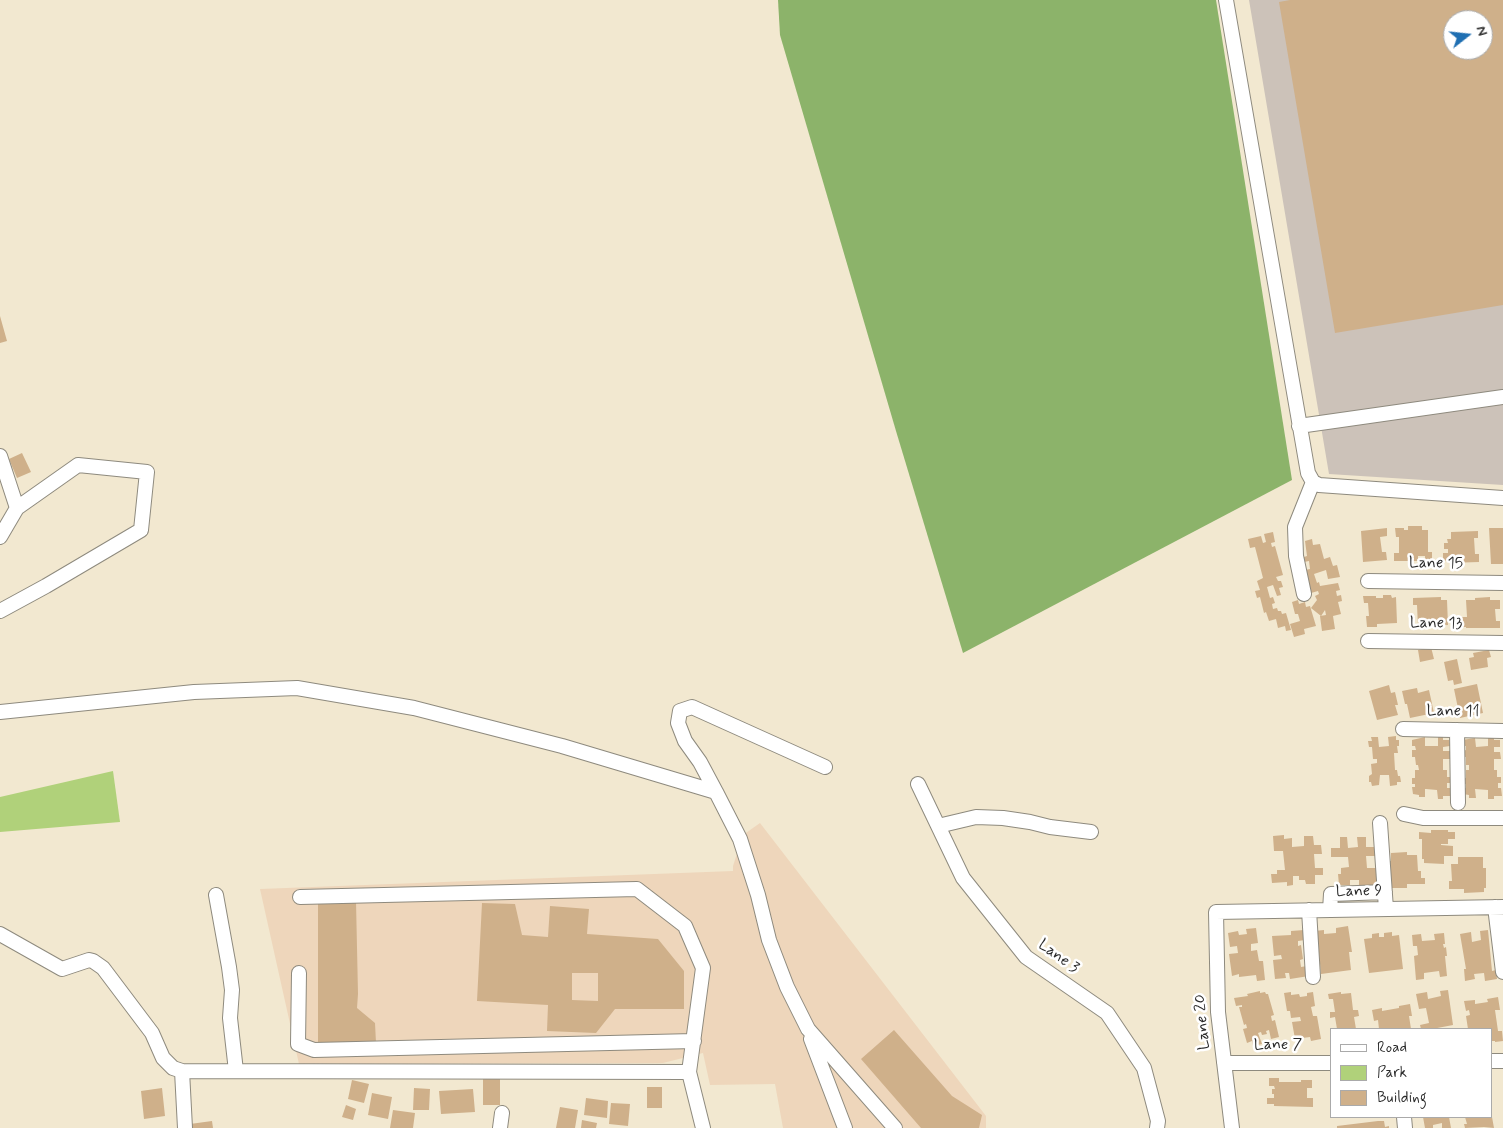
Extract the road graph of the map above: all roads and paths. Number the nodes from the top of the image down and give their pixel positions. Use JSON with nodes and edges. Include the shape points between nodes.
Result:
{"nodes":[{"id":1,"x":1226,"y":0,"type":"edge"},
{"id":2,"x":1503,"y":398,"type":"edge"},
{"id":3,"x":1299,"y":426,"type":"junction"},
{"id":4,"x":0,"y":456,"type":"edge"},
{"id":5,"x":3,"y":478,"type":"edge"},
{"id":6,"x":1313,"y":482,"type":"junction"},
{"id":7,"x":1503,"y":498,"type":"edge"},
{"id":8,"x":17,"y":508,"type":"junction"},
{"id":9,"x":0,"y":537,"type":"edge"},
{"id":10,"x":1368,"y":581,"type":"dead end"},
{"id":11,"x":1503,"y":583,"type":"edge"},
{"id":12,"x":1304,"y":594,"type":"dead end"},
{"id":13,"x":0,"y":611,"type":"edge"},
{"id":14,"x":1368,"y":641,"type":"dead end"},
{"id":15,"x":1503,"y":643,"type":"edge"},
{"id":16,"x":0,"y":712,"type":"edge"},
{"id":17,"x":1403,"y":729,"type":"dead end"},
{"id":18,"x":1456,"y":730,"type":"junction"},
{"id":19,"x":1503,"y":731,"type":"edge"},
{"id":20,"x":825,"y":767,"type":"dead end"},
{"id":21,"x":918,"y":784,"type":"dead end"},
{"id":22,"x":716,"y":792,"type":"junction"},
{"id":23,"x":1458,"y":803,"type":"dead end"},
{"id":24,"x":1404,"y":814,"type":"dead end"},
{"id":25,"x":1503,"y":818,"type":"edge"},
{"id":26,"x":1380,"y":823,"type":"dead end"},
{"id":27,"x":938,"y":826,"type":"junction"},
{"id":28,"x":1091,"y":832,"type":"dead end"},
{"id":29,"x":1385,"y":892,"type":"junction"},
{"id":30,"x":216,"y":895,"type":"dead end"},
{"id":31,"x":300,"y":897,"type":"dead end"},
{"id":32,"x":1499,"y":907,"type":"edge"},
{"id":33,"x":1386,"y":909,"type":"junction"},
{"id":34,"x":1308,"y":910,"type":"junction"},
{"id":35,"x":1330,"y":910,"type":"junction"},
{"id":36,"x":1216,"y":912,"type":"joint"},
{"id":37,"x":0,"y":934,"type":"edge"},
{"id":38,"x":1503,"y":972,"type":"edge"},
{"id":39,"x":299,"y":974,"type":"dead end"},
{"id":40,"x":1313,"y":977,"type":"dead end"},
{"id":41,"x":808,"y":1029,"type":"junction"},
{"id":42,"x":694,"y":1041,"type":"junction"},
{"id":43,"x":1224,"y":1063,"type":"junction"},
{"id":44,"x":1330,"y":1063,"type":"edge"},
{"id":45,"x":182,"y":1071,"type":"junction"},
{"id":46,"x":236,"y":1071,"type":"junction"},
{"id":47,"x":689,"y":1072,"type":"junction"},
{"id":48,"x":502,"y":1114,"type":"dead end"},
{"id":49,"x":185,"y":1128,"type":"edge"},
{"id":50,"x":500,"y":1128,"type":"edge"},
{"id":51,"x":703,"y":1128,"type":"edge"},
{"id":52,"x":845,"y":1128,"type":"edge"},
{"id":53,"x":895,"y":1128,"type":"edge"},
{"id":54,"x":1157,"y":1128,"type":"edge"},
{"id":55,"x":1232,"y":1128,"type":"edge"}],
"edges":[{"from":1,"to":3,"type":"street"},
{"from":2,"to":3,"type":"street"},
{"from":3,"to":6,"type":"street","via":[[1308,474]]},
{"from":4,"to":5,"type":"street"},
{"from":5,"to":8,"type":"street"},
{"from":6,"to":7,"type":"street"},
{"from":6,"to":12,"type":"street","via":[[1294,527]]},
{"from":8,"to":9,"type":"street"},
{"from":8,"to":13,"type":"street","via":[[78,465],[147,472],[142,530]]},
{"from":10,"to":11,"type":"street","name":"Lane 15"},
{"from":14,"to":15,"type":"street","name":"Lane 13"},
{"from":16,"to":22,"type":"street","via":[[194,692],[297,688],[414,708],[562,746]]},
{"from":17,"to":18,"type":"street","name":"Lane 11"},
{"from":18,"to":19,"type":"street","name":"Lane 11"},
{"from":18,"to":23,"type":"street"},
{"from":20,"to":22,"type":"street","via":[[692,708],[680,711],[678,723],[685,741]]},
{"from":21,"to":27,"type":"street","name":"Lane 3"},
{"from":22,"to":41,"type":"street","via":[[740,839],[769,940]]},
{"from":24,"to":25,"type":"street","via":[[1423,818]]},
{"from":26,"to":29,"type":"street"},
{"from":27,"to":28,"type":"street","via":[[976,817],[1003,818]]},
{"from":27,"to":54,"type":"street","name":"Lane 3","via":[[962,878],[1026,957],[1107,1013],[1144,1068]]},
{"from":29,"to":33,"type":"street"},
{"from":29,"to":35,"type":"street","via":[[1331,894]]},
{"from":30,"to":46,"type":"street","via":[[232,990],[230,1018]]},
{"from":31,"to":42,"type":"street","via":[[637,889],[685,926],[703,968]]},
{"from":32,"to":33,"type":"street","name":"Lane 9"},
{"from":32,"to":38,"type":"street"},
{"from":33,"to":35,"type":"street","name":"Lane 9"},
{"from":34,"to":35,"type":"street","name":"Lane 9"},
{"from":34,"to":36,"type":"street","name":"Lane 9"},
{"from":34,"to":40,"type":"street"},
{"from":36,"to":43,"type":"street","name":"Lane 20","via":[[1218,1012]]},
{"from":37,"to":45,"type":"street","via":[[62,969],[88,960],[103,968],[152,1033],[163,1058]]},
{"from":39,"to":42,"type":"street","via":[[298,1044],[314,1050]]},
{"from":41,"to":52,"type":"street"},
{"from":41,"to":53,"type":"street"},
{"from":42,"to":47,"type":"street"},
{"from":43,"to":44,"type":"street","name":"Lane 7"},
{"from":43,"to":55,"type":"street","name":"Lane 20"},
{"from":45,"to":46,"type":"street"},
{"from":45,"to":49,"type":"street"},
{"from":46,"to":47,"type":"street"},
{"from":47,"to":51,"type":"street"},
{"from":48,"to":50,"type":"street"}]}
